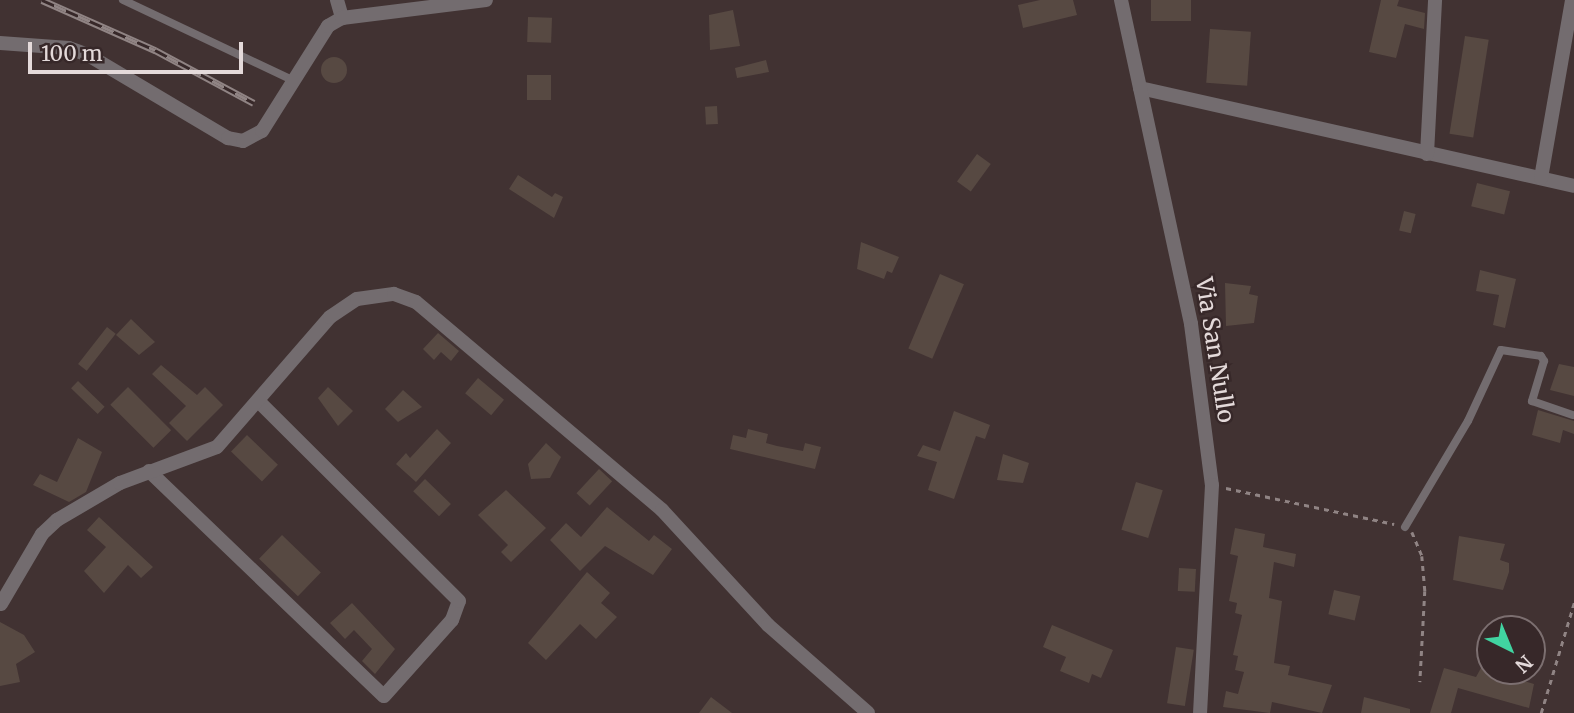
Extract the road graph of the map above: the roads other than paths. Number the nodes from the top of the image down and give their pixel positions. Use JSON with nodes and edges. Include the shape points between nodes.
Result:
{"nodes":[{"id":1,"x":123,"y":0,"type":"edge"},
{"id":2,"x":337,"y":0,"type":"edge"},
{"id":3,"x":486,"y":0,"type":"edge"},
{"id":4,"x":1121,"y":0,"type":"edge"},
{"id":5,"x":1435,"y":0,"type":"edge"},
{"id":6,"x":1572,"y":0,"type":"edge"},
{"id":7,"x":342,"y":18,"type":"junction"},
{"id":8,"x":0,"y":43,"type":"edge"},
{"id":9,"x":292,"y":80,"type":"junction"},
{"id":10,"x":1140,"y":88,"type":"junction"},
{"id":11,"x":1427,"y":154,"type":"junction"},
{"id":12,"x":1541,"y":178,"type":"junction"},
{"id":13,"x":1574,"y":186,"type":"edge"},
{"id":14,"x":259,"y":402,"type":"junction"},
{"id":15,"x":1573,"y":415,"type":"edge"},
{"id":16,"x":149,"y":471,"type":"junction"},
{"id":17,"x":1405,"y":527,"type":"road end"},
{"id":18,"x":1,"y":604,"type":"edge"},
{"id":19,"x":868,"y":713,"type":"edge"},
{"id":20,"x":1199,"y":713,"type":"edge"}],
"edges":[{"from":1,"to":9,"type":"lane"},
{"from":2,"to":7,"type":"street"},
{"from":3,"to":7,"type":"street"},
{"from":4,"to":10,"type":"street","name":"Via San Nullo"},
{"from":5,"to":11,"type":"street"},
{"from":6,"to":12,"type":"street"},
{"from":7,"to":9,"type":"street","via":[[328,26]]},
{"from":8,"to":9,"type":"street","via":[[69,48],[88,55],[235,141],[262,131]]},
{"from":10,"to":11,"type":"street"},
{"from":10,"to":20,"type":"street","name":"Via San Nullo","via":[[1192,324],[1212,485]]},
{"from":11,"to":12,"type":"street"},
{"from":12,"to":13,"type":"street"},
{"from":14,"to":16,"type":"street","via":[[217,447]]},
{"from":14,"to":16,"type":"street","via":[[459,601],[452,620],[384,696]]},
{"from":14,"to":19,"type":"street","via":[[344,305],[373,294],[416,302],[662,510],[768,625]]},
{"from":15,"to":17,"type":"lane","via":[[1532,401],[1544,361],[1541,356],[1501,350],[1468,421]]},
{"from":16,"to":18,"type":"street","via":[[57,520],[42,534]]}]}
